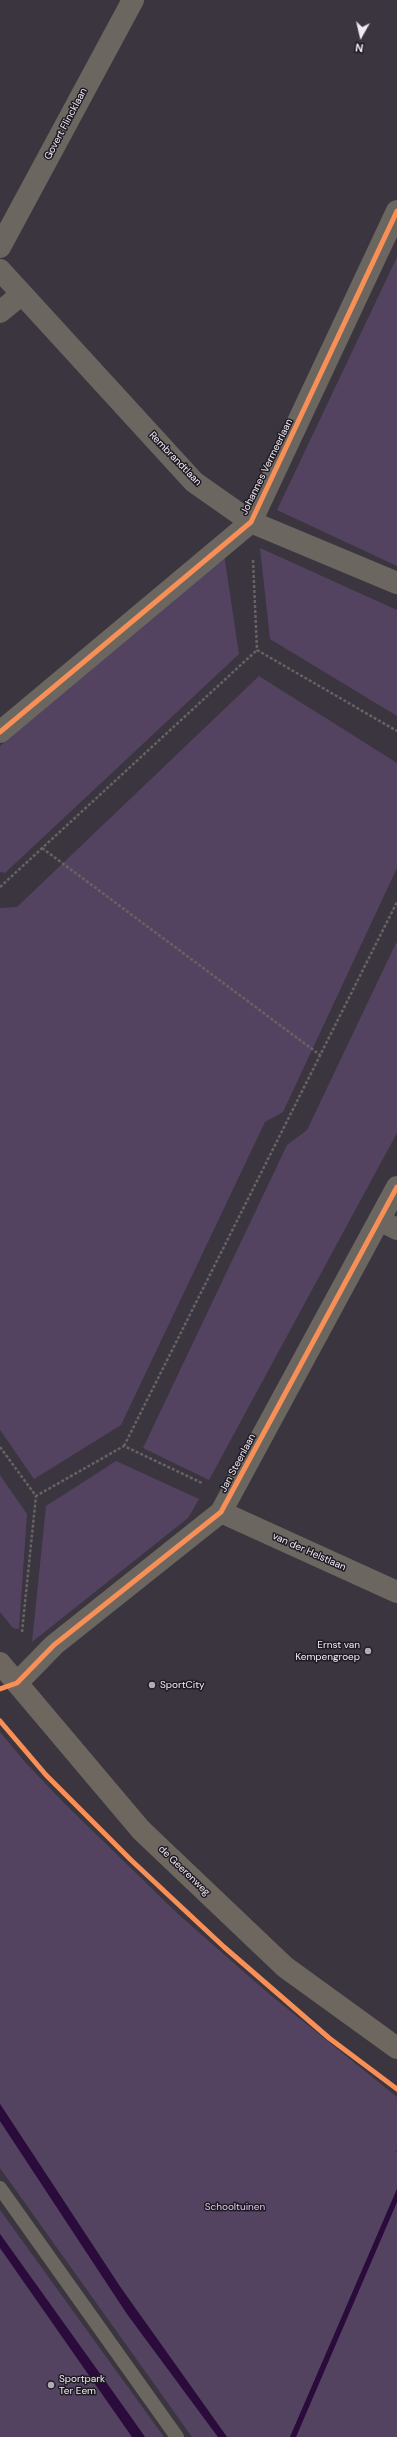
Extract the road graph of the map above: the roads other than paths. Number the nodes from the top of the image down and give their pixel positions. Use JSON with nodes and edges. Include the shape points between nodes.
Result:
{"nodes":[{"id":1,"x":132,"y":0,"type":"edge"},
{"id":2,"x":397,"y":211,"type":"edge"},
{"id":3,"x":0,"y":247,"type":"edge"},
{"id":4,"x":0,"y":270,"type":"edge"},
{"id":5,"x":22,"y":294,"type":"junction"},
{"id":6,"x":0,"y":312,"type":"edge"},
{"id":7,"x":251,"y":522,"type":"junction"},
{"id":8,"x":397,"y":583,"type":"edge"},
{"id":9,"x":0,"y":732,"type":"edge"},
{"id":10,"x":397,"y":1187,"type":"edge"},
{"id":11,"x":388,"y":1224,"type":"edge"},
{"id":12,"x":225,"y":1504,"type":"junction"},
{"id":13,"x":397,"y":1592,"type":"edge"},
{"id":14,"x":0,"y":1663,"type":"edge"},
{"id":15,"x":17,"y":1684,"type":"junction"},
{"id":16,"x":397,"y":2048,"type":"edge"},
{"id":17,"x":0,"y":2188,"type":"edge"},
{"id":18,"x":177,"y":2437,"type":"edge"}],
"edges":[{"from":1,"to":3,"type":"street","name":"Govert Flincklaan"},
{"from":2,"to":7,"type":"street","name":"Johannes Vermeerlaan"},
{"from":4,"to":5,"type":"street","name":"Rembrandtlaan"},
{"from":5,"to":6,"type":"street"},
{"from":5,"to":7,"type":"street","name":"Rembrandtlaan","via":[[194,482]]},
{"from":7,"to":8,"type":"street","name":"Rembrandtlaan"},
{"from":7,"to":9,"type":"street","name":"Johannes Vermeerlaan"},
{"from":10,"to":11,"type":"street","name":"Jan Steenlaan"},
{"from":11,"to":12,"type":"street","name":"Jan Steenlaan"},
{"from":12,"to":13,"type":"street","name":"van der Helstlaan"},
{"from":12,"to":15,"type":"street","name":"Jan Steenlaan","via":[[54,1645]]},
{"from":14,"to":15,"type":"main road","name":"de Geerenweg"},
{"from":15,"to":16,"type":"main road","name":"de Geerenweg","via":[[141,1830],[286,1967]]},
{"from":17,"to":18,"type":"lane"}]}
